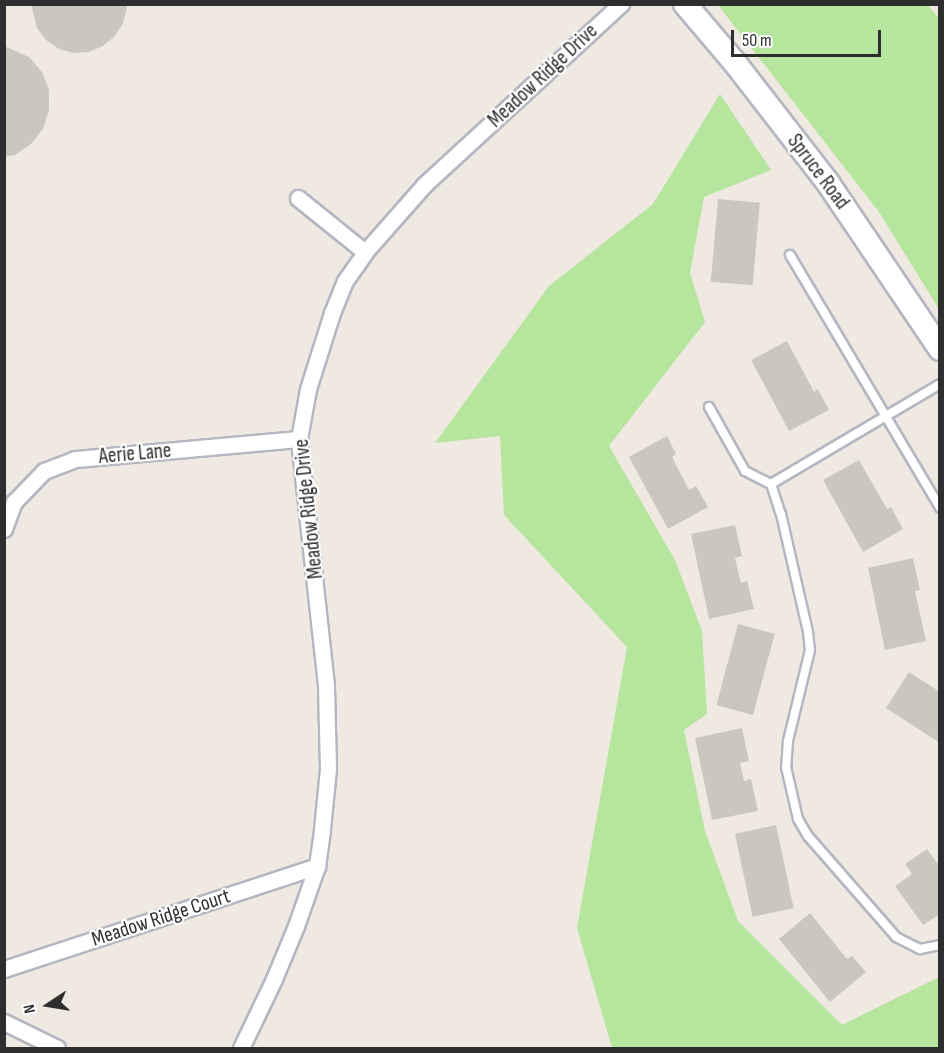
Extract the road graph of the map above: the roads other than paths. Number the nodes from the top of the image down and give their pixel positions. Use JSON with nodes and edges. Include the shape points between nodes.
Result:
{"nodes":[{"id":1,"x":621,"y":4,"type":"edge"},
{"id":2,"x":685,"y":4,"type":"edge"},
{"id":3,"x":298,"y":198,"type":"dead end"},
{"id":4,"x":364,"y":252,"type":"junction"},
{"id":5,"x":790,"y":255,"type":"dead end"},
{"id":6,"x":939,"y":349,"type":"edge"},
{"id":7,"x":939,"y":384,"type":"edge"},
{"id":8,"x":709,"y":407,"type":"dead end"},
{"id":9,"x":886,"y":416,"type":"junction"},
{"id":10,"x":299,"y":439,"type":"junction"},
{"id":11,"x":771,"y":484,"type":"junction"},
{"id":12,"x":939,"y":508,"type":"edge"},
{"id":13,"x":4,"y":529,"type":"edge"},
{"id":14,"x":317,"y":866,"type":"junction"},
{"id":15,"x":939,"y":945,"type":"edge"},
{"id":16,"x":4,"y":969,"type":"edge"},
{"id":17,"x":4,"y":1022,"type":"edge"},
{"id":18,"x":57,"y":1048,"type":"edge"},
{"id":19,"x":241,"y":1048,"type":"edge"}],
"edges":[{"from":1,"to":4,"type":"street","name":"Meadow Ridge Drive","via":[[424,184]]},
{"from":2,"to":6,"type":"main road","name":"Spruce Road","via":[[828,183]]},
{"from":3,"to":4,"type":"street"},
{"from":4,"to":10,"type":"street","name":"Meadow Ridge Drive","via":[[345,281],[332,313],[308,389]]},
{"from":5,"to":9,"type":"lane"},
{"from":7,"to":9,"type":"lane"},
{"from":8,"to":11,"type":"lane","via":[[745,471]]},
{"from":9,"to":11,"type":"lane"},
{"from":9,"to":12,"type":"lane"},
{"from":10,"to":13,"type":"street","name":"Aerie Lane","via":[[75,459],[44,471],[14,502]]},
{"from":10,"to":14,"type":"street","name":"Meadow Ridge Drive","via":[[327,685],[328,769]]},
{"from":11,"to":15,"type":"lane","via":[[810,650],[788,741],[786,766],[798,819],[808,836],[896,937],[920,949]]},
{"from":14,"to":16,"type":"street","name":"Meadow Ridge Court"},
{"from":14,"to":19,"type":"street","name":"Meadow Ridge Drive","via":[[274,980]]},
{"from":17,"to":18,"type":"street"}]}
